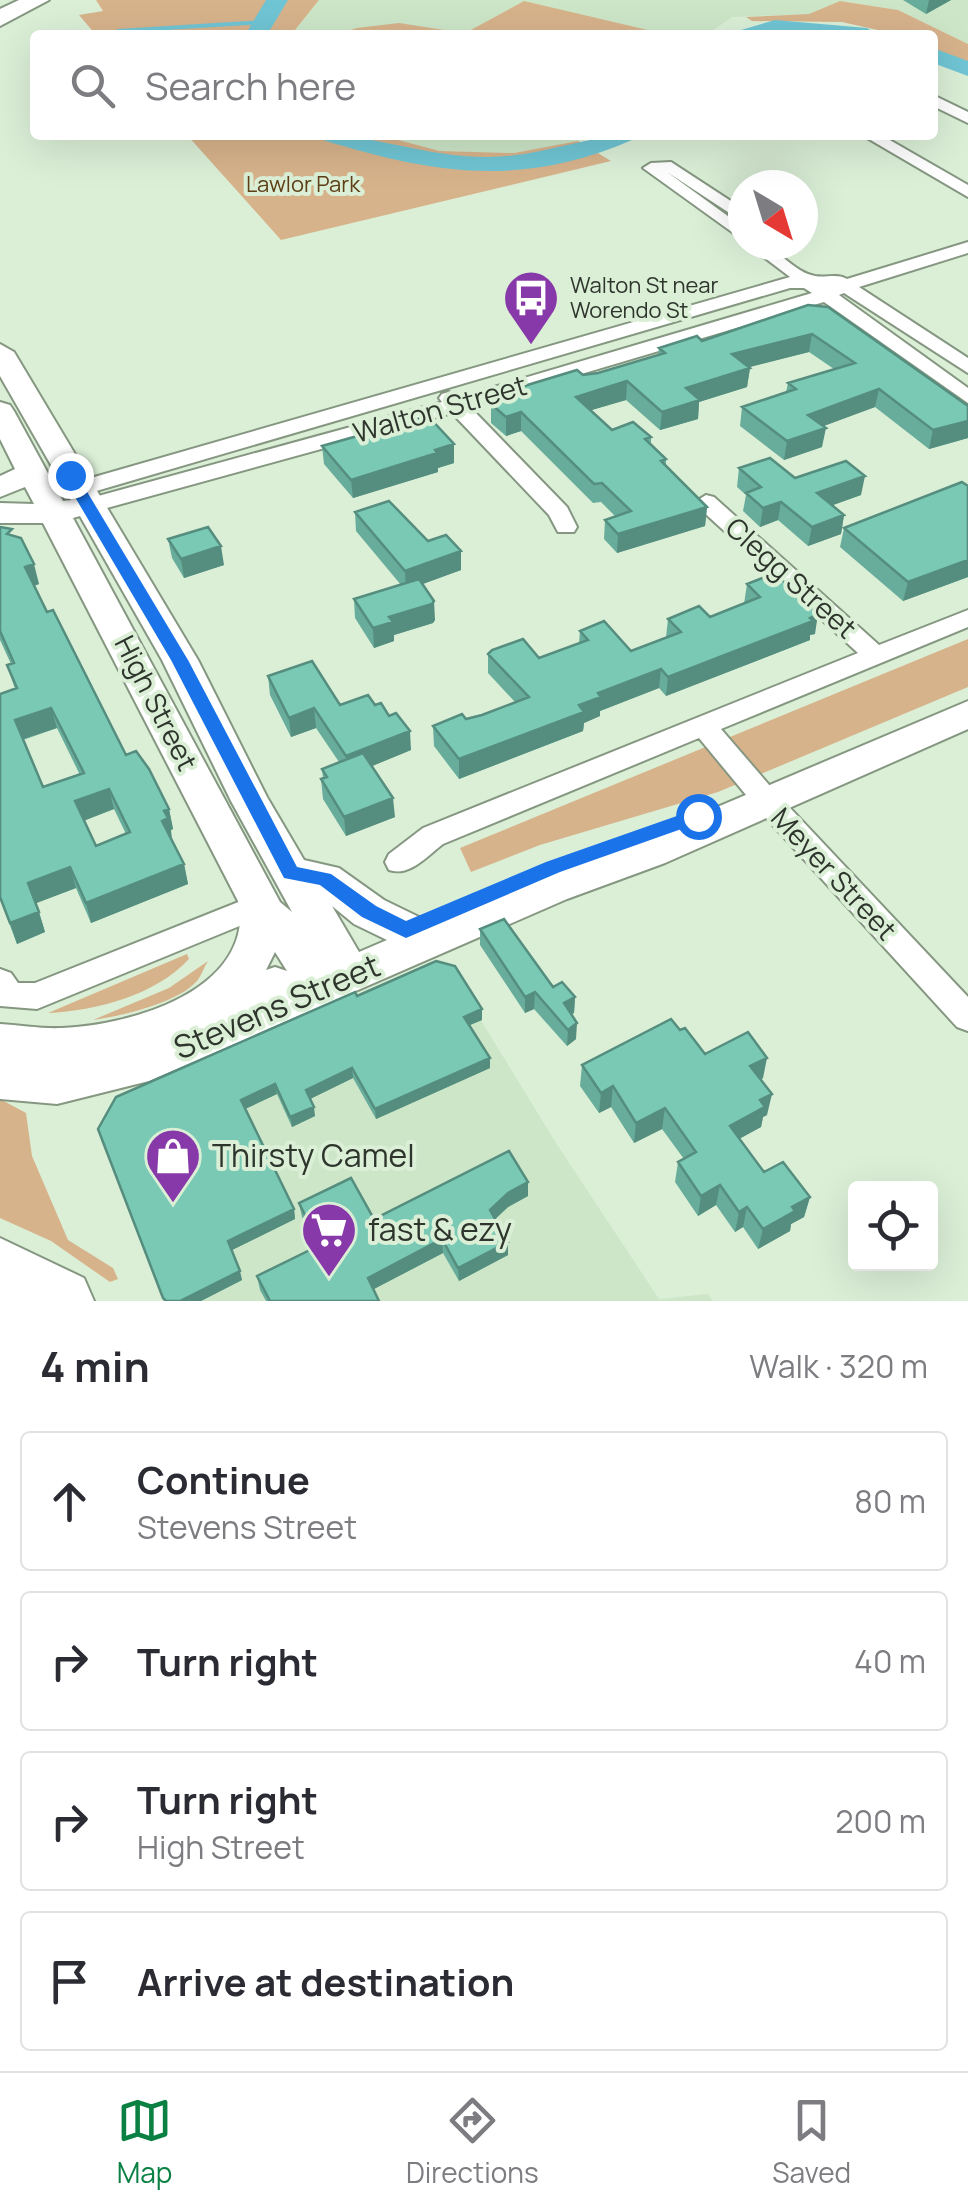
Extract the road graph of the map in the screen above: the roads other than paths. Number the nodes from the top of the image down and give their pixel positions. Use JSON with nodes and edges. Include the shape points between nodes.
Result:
{"nodes":[{"id":1,"x":938,"y":103,"type":"edge"},
{"id":2,"x":968,"y":118,"type":"edge"},
{"id":3,"x":879,"y":140,"type":"edge"},
{"id":4,"x":968,"y":192,"type":"edge"},
{"id":5,"x":728,"y":207,"type":"edge"},
{"id":6,"x":728,"y":224,"type":"edge"},
{"id":7,"x":968,"y":247,"type":"edge"},
{"id":8,"x":787,"y":260,"type":"edge"},
{"id":9,"x":804,"y":260,"type":"edge"},
{"id":10,"x":836,"y":284,"type":"junction"},
{"id":11,"x":768,"y":290,"type":"junction"},
{"id":12,"x":791,"y":306,"type":"junction"},
{"id":13,"x":0,"y":352,"type":"edge"},
{"id":14,"x":968,"y":368,"type":"edge"},
{"id":15,"x":437,"y":386,"type":"junction"},
{"id":16,"x":968,"y":398,"type":"edge"},
{"id":17,"x":456,"y":405,"type":"junction"},
{"id":18,"x":0,"y":410,"type":"edge"},
{"id":19,"x":0,"y":488,"type":"edge"},
{"id":20,"x":43,"y":494,"type":"junction"},
{"id":21,"x":83,"y":498,"type":"junction"},
{"id":22,"x":0,"y":501,"type":"edge"},
{"id":23,"x":706,"y":502,"type":"edge"},
{"id":24,"x":0,"y":513,"type":"edge"},
{"id":25,"x":566,"y":526,"type":"dead end"},
{"id":26,"x":968,"y":618,"type":"edge"},
{"id":27,"x":876,"y":656,"type":"junction"},
{"id":28,"x":968,"y":714,"type":"edge"},
{"id":29,"x":704,"y":726,"type":"junction"},
{"id":30,"x":766,"y":800,"type":"junction"},
{"id":31,"x":399,"y":862,"type":"dead end"},
{"id":32,"x":291,"y":873,"type":"junction"},
{"id":33,"x":262,"y":908,"type":"junction"},
{"id":34,"x":406,"y":930,"type":"junction"},
{"id":35,"x":330,"y":973,"type":"junction"},
{"id":36,"x":0,"y":982,"type":"edge"},
{"id":37,"x":204,"y":1006,"type":"junction"},
{"id":38,"x":968,"y":1018,"type":"edge"},
{"id":39,"x":0,"y":1042,"type":"edge"},
{"id":40,"x":0,"y":1080,"type":"edge"},
{"id":41,"x":0,"y":1268,"type":"edge"},
{"id":42,"x":61,"y":1301,"type":"edge"}],
"edges":[{"from":1,"to":2,"type":"street"},
{"from":3,"to":4,"type":"street"},
{"from":5,"to":6,"type":"street","via":[[671,167],[651,168]]},
{"from":7,"to":10,"type":"street","name":"Walton Street"},
{"from":8,"to":10,"type":"street"},
{"from":9,"to":10,"type":"street"},
{"from":10,"to":11,"type":"street","name":"Walton Street"},
{"from":10,"to":12,"type":"street","name":"Walton Street"},
{"from":10,"to":14,"type":"street"},
{"from":10,"to":16,"type":"street"},
{"from":11,"to":12,"type":"street"},
{"from":11,"to":15,"type":"street","name":"Walton Street"},
{"from":12,"to":17,"type":"street","name":"Walton Street"},
{"from":13,"to":21,"type":"main road","name":"High Street"},
{"from":15,"to":17,"type":"street"},
{"from":15,"to":21,"type":"street","name":"Walton Street"},
{"from":17,"to":21,"type":"street","name":"Walton Street"},
{"from":17,"to":25,"type":"street"},
{"from":18,"to":20,"type":"main road","name":"High Street"},
{"from":19,"to":20,"type":"main road"},
{"from":20,"to":21,"type":"main road"},
{"from":20,"to":22,"type":"main road"},
{"from":20,"to":24,"type":"main road"},
{"from":20,"to":33,"type":"main road","name":"High Street"},
{"from":21,"to":32,"type":"main road","name":"High Street","via":[[180,660]]},
{"from":23,"to":27,"type":"street","name":"Clegg Street"},
{"from":26,"to":27,"type":"street"},
{"from":27,"to":29,"type":"street"},
{"from":28,"to":30,"type":"main road","name":"Stevens Street"},
{"from":29,"to":30,"type":"street","name":"Meyer Street"},
{"from":29,"to":31,"type":"street","via":[[433,836]]},
{"from":30,"to":34,"type":"main road","name":"Stevens Street","via":[[611,845]]},
{"from":30,"to":35,"type":"main road","name":"Stevens Street","via":[[684,838]]},
{"from":30,"to":38,"type":"street","name":"Meyer Street"},
{"from":32,"to":34,"type":"main road","via":[[325,879]]},
{"from":32,"to":35,"type":"main road","name":"High Street"},
{"from":33,"to":35,"type":"main road","name":"High Street"},
{"from":33,"to":36,"type":"street","via":[[37,996],[10,996]]},
{"from":33,"to":37,"type":"main road","via":[[258,941],[240,976]]},
{"from":34,"to":35,"type":"main road","name":"Stevens Street"},
{"from":35,"to":37,"type":"main road","name":"Stevens Street"},
{"from":35,"to":40,"type":"main road","name":"Stevens Street","via":[[167,1054],[106,1076],[57,1084]]},
{"from":37,"to":39,"type":"main road","name":"Stevens Street","via":[[83,1047]]},
{"from":41,"to":42,"type":"highway"}]}
